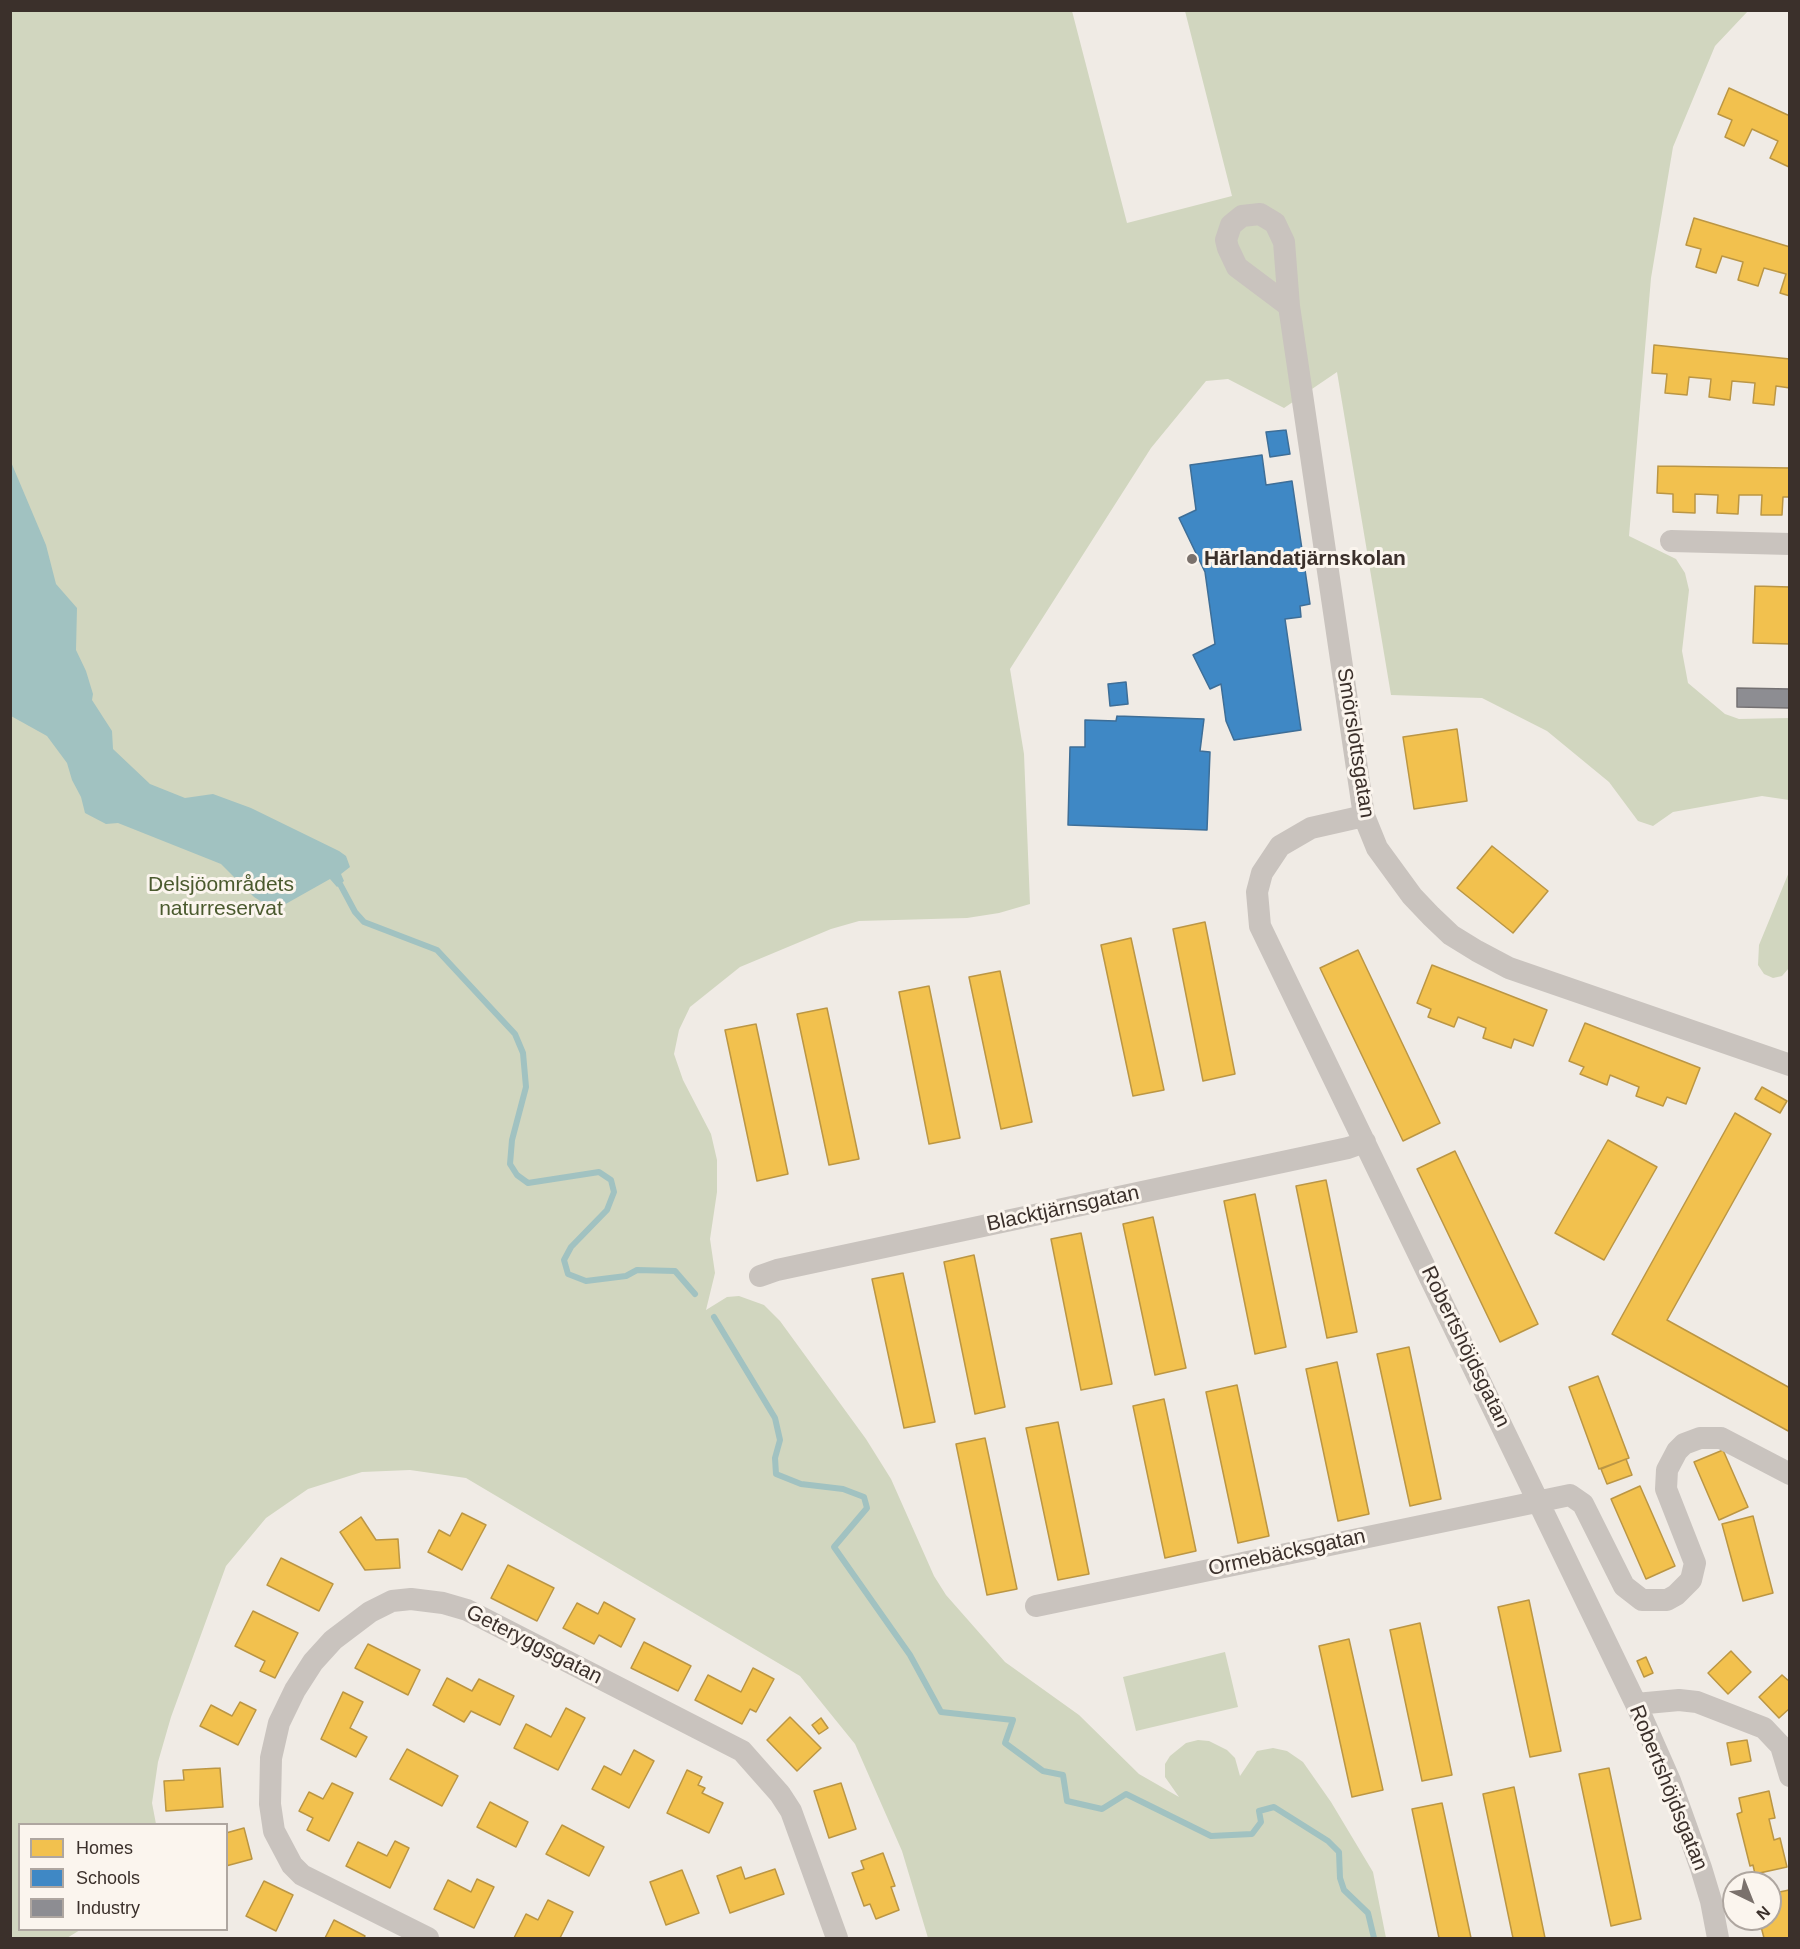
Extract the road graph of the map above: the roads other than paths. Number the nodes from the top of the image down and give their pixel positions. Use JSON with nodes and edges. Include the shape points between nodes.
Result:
{"nodes":[{"id":1,"x":1289,"y":306,"type":"dead end"},
{"id":2,"x":1671,"y":541,"type":"dead end"},
{"id":3,"x":1790,"y":544,"type":"edge"},
{"id":4,"x":1364,"y":816,"type":"junction"},
{"id":5,"x":1790,"y":1065,"type":"edge"},
{"id":6,"x":1365,"y":1142,"type":"junction"},
{"id":7,"x":760,"y":1276,"type":"dead end"},
{"id":8,"x":1790,"y":1474,"type":"edge"},
{"id":9,"x":1538,"y":1500,"type":"junction"},
{"id":10,"x":1036,"y":1606,"type":"dead end"},
{"id":11,"x":1636,"y":1704,"type":"junction"},
{"id":12,"x":1790,"y":1776,"type":"edge"},
{"id":13,"x":428,"y":1938,"type":"edge"},
{"id":14,"x":837,"y":1938,"type":"edge"},
{"id":15,"x":1718,"y":1938,"type":"edge"}],
"edges":[{"from":1,"to":4,"type":"street","name":"Smörslottsgatan"},
{"from":2,"to":3,"type":"street"},
{"from":4,"to":5,"type":"street","name":"Smörslottsgatan","via":[[1377,848],[1412,896],[1451,935],[1477,951],[1509,968]]},
{"from":4,"to":6,"type":"street","name":"Robertshöjdsgatan","via":[[1317,826],[1280,846],[1262,873],[1257,907],[1260,926]]},
{"from":6,"to":7,"type":"street","name":"Blacktjärnsgatan"},
{"from":6,"to":9,"type":"street","name":"Robertshöjdsgatan"},
{"from":8,"to":9,"type":"street","name":"Ormebäcksgatan","via":[[1721,1438],[1700,1438],[1684,1444],[1667,1470],[1666,1489],[1691,1549],[1694,1572],[1676,1595],[1654,1601],[1642,1600],[1624,1586],[1577,1498],[1570,1495]]},
{"from":9,"to":10,"type":"street","name":"Ormebäcksgatan"},
{"from":9,"to":11,"type":"street","name":"Robertshöjdsgatan"},
{"from":11,"to":12,"type":"street","via":[[1696,1702],[1764,1728],[1781,1746]]},
{"from":11,"to":15,"type":"street","name":"Robertshöjdsgatan","via":[[1670,1781],[1701,1868]]},
{"from":13,"to":14,"type":"street","name":"Geteryggsgatan","via":[[302,1875],[274,1832],[270,1804],[271,1758],[279,1723],[313,1662],[333,1640],[370,1611],[392,1601],[411,1599],[467,1610],[742,1751],[791,1811]]}]}
